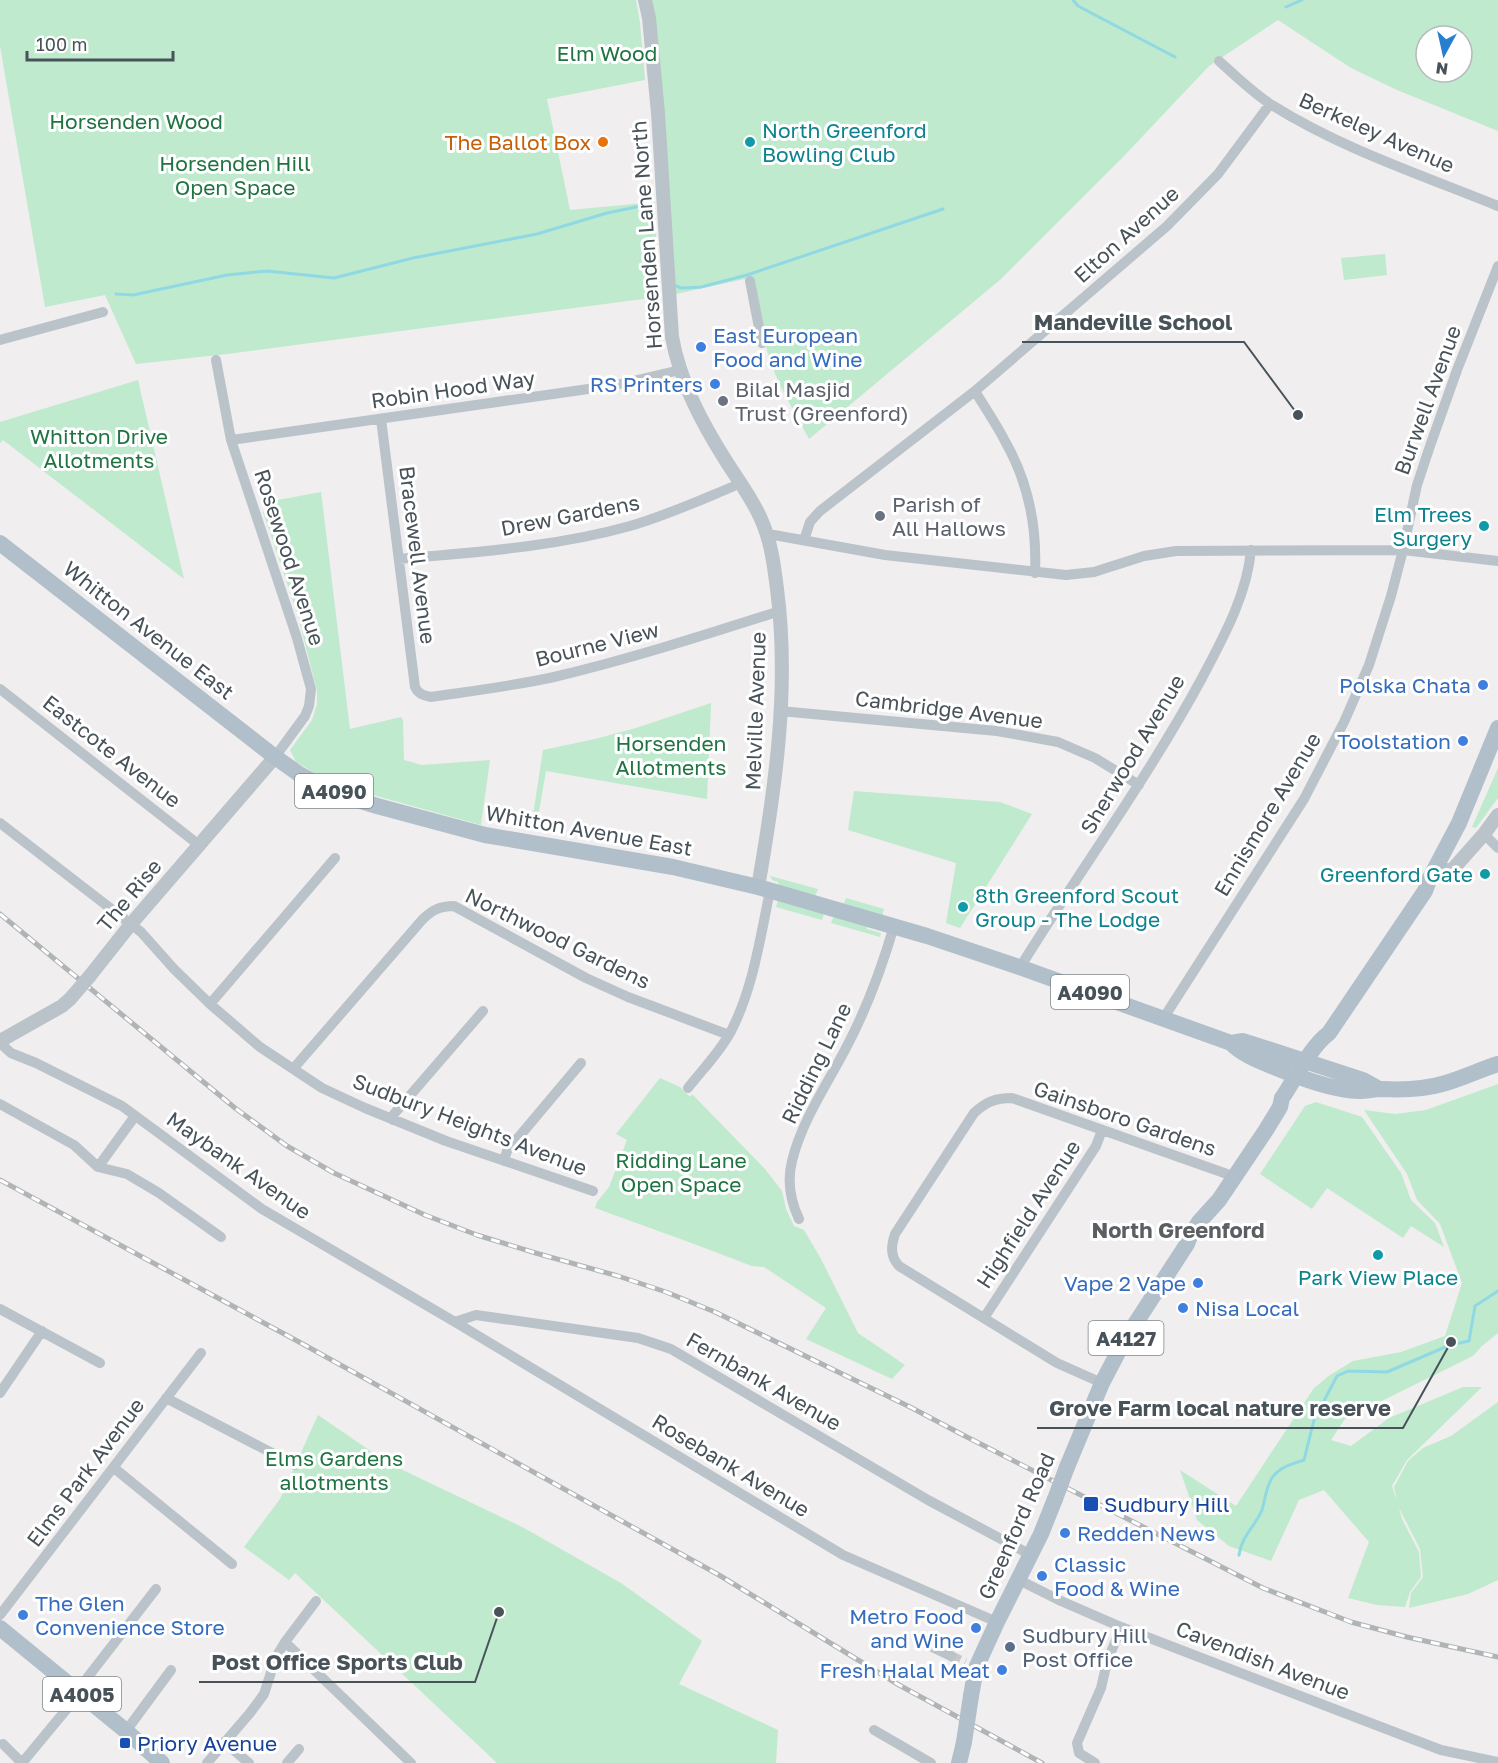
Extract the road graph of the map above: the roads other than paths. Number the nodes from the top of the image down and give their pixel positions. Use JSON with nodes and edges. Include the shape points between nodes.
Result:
{"nodes":[{"id":1,"x":645,"y":0,"type":"edge"},
{"id":2,"x":1219,"y":61,"type":"dead end"},
{"id":3,"x":1270,"y":104,"type":"junction"},
{"id":4,"x":1498,"y":206,"type":"edge"},
{"id":5,"x":1498,"y":266,"type":"edge"},
{"id":6,"x":750,"y":281,"type":"dead end"},
{"id":7,"x":103,"y":312,"type":"dead end"},
{"id":8,"x":0,"y":340,"type":"edge"},
{"id":9,"x":762,"y":343,"type":"dead end"},
{"id":10,"x":216,"y":360,"type":"dead end"},
{"id":11,"x":680,"y":370,"type":"junction"},
{"id":12,"x":975,"y":391,"type":"junction"},
{"id":13,"x":381,"y":419,"type":"junction"},
{"id":14,"x":231,"y":440,"type":"junction"},
{"id":15,"x":741,"y":482,"type":"junction"},
{"id":16,"x":768,"y":536,"type":"junction"},
{"id":17,"x":804,"y":540,"type":"junction"},
{"id":18,"x":0,"y":543,"type":"edge"},
{"id":19,"x":1251,"y":550,"type":"junction"},
{"id":20,"x":1403,"y":550,"type":"junction"},
{"id":21,"x":399,"y":559,"type":"junction"},
{"id":22,"x":1498,"y":561,"type":"edge"},
{"id":23,"x":1035,"y":573,"type":"junction"},
{"id":24,"x":780,"y":611,"type":"junction"},
{"id":25,"x":0,"y":689,"type":"edge"},
{"id":26,"x":420,"y":694,"type":"joint"},
{"id":27,"x":780,"y":711,"type":"junction"},
{"id":28,"x":1498,"y":728,"type":"edge"},
{"id":29,"x":275,"y":756,"type":"junction"},
{"id":30,"x":1139,"y":785,"type":"junction"},
{"id":31,"x":1498,"y":815,"type":"edge"},
{"id":32,"x":0,"y":823,"type":"edge"},
{"id":33,"x":1484,"y":834,"type":"junction"},
{"id":34,"x":199,"y":845,"type":"junction"},
{"id":35,"x":1498,"y":848,"type":"edge"},
{"id":36,"x":335,"y":858,"type":"dead end"},
{"id":37,"x":1445,"y":867,"type":"junction"},
{"id":38,"x":764,"y":889,"type":"junction"},
{"id":39,"x":131,"y":924,"type":"junction"},
{"id":40,"x":894,"y":926,"type":"junction"},
{"id":41,"x":1022,"y":968,"type":"junction"},
{"id":42,"x":210,"y":1004,"type":"junction"},
{"id":43,"x":483,"y":1011,"type":"dead end"},
{"id":44,"x":1163,"y":1019,"type":"junction"},
{"id":45,"x":729,"y":1035,"type":"junction"},
{"id":46,"x":0,"y":1042,"type":"edge"},
{"id":47,"x":580,"y":1063,"type":"dead end"},
{"id":48,"x":1498,"y":1064,"type":"edge"},
{"id":49,"x":293,"y":1069,"type":"junction"},
{"id":50,"x":1305,"y":1070,"type":"junction"},
{"id":51,"x":688,"y":1088,"type":"dead end"},
{"id":52,"x":0,"y":1104,"type":"edge"},
{"id":53,"x":135,"y":1116,"type":"junction"},
{"id":54,"x":393,"y":1120,"type":"junction"},
{"id":55,"x":1102,"y":1130,"type":"junction"},
{"id":56,"x":504,"y":1161,"type":"junction"},
{"id":57,"x":98,"y":1167,"type":"junction"},
{"id":58,"x":1233,"y":1178,"type":"junction"},
{"id":59,"x":593,"y":1191,"type":"dead end"},
{"id":60,"x":799,"y":1220,"type":"dead end"},
{"id":61,"x":220,"y":1237,"type":"dead end"},
{"id":62,"x":0,"y":1309,"type":"edge"},
{"id":63,"x":984,"y":1318,"type":"junction"},
{"id":64,"x":455,"y":1322,"type":"junction"},
{"id":65,"x":42,"y":1331,"type":"junction"},
{"id":66,"x":201,"y":1353,"type":"dead end"},
{"id":67,"x":100,"y":1363,"type":"dead end"},
{"id":68,"x":1102,"y":1383,"type":"junction"},
{"id":69,"x":0,"y":1393,"type":"edge"},
{"id":70,"x":166,"y":1398,"type":"junction"},
{"id":71,"x":296,"y":1465,"type":"dead end"},
{"id":72,"x":114,"y":1468,"type":"junction"},
{"id":73,"x":1031,"y":1555,"type":"junction"},
{"id":74,"x":232,"y":1564,"type":"dead end"},
{"id":75,"x":1019,"y":1580,"type":"junction"},
{"id":76,"x":156,"y":1589,"type":"dead end"},
{"id":77,"x":316,"y":1601,"type":"dead end"},
{"id":78,"x":0,"y":1615,"type":"edge"},
{"id":79,"x":997,"y":1622,"type":"junction"},
{"id":80,"x":1121,"y":1627,"type":"junction"},
{"id":81,"x":0,"y":1628,"type":"edge"},
{"id":82,"x":285,"y":1642,"type":"junction"},
{"id":83,"x":926,"y":1644,"type":"dead end"},
{"id":84,"x":951,"y":1656,"type":"tunnel mouth"},
{"id":85,"x":171,"y":1670,"type":"dead end"},
{"id":86,"x":79,"y":1692,"type":"junction"},
{"id":87,"x":874,"y":1730,"type":"dead end"},
{"id":88,"x":126,"y":1731,"type":"junction"},
{"id":89,"x":224,"y":1742,"type":"junction"},
{"id":90,"x":3,"y":1744,"type":"dead end"},
{"id":91,"x":299,"y":1749,"type":"dead end"},
{"id":92,"x":1498,"y":1762,"type":"edge"},
{"id":93,"x":22,"y":1763,"type":"edge"},
{"id":94,"x":162,"y":1763,"type":"edge"},
{"id":95,"x":207,"y":1763,"type":"edge"},
{"id":96,"x":249,"y":1763,"type":"edge"},
{"id":97,"x":287,"y":1763,"type":"edge"},
{"id":98,"x":411,"y":1763,"type":"edge"},
{"id":99,"x":931,"y":1763,"type":"edge"},
{"id":100,"x":959,"y":1763,"type":"edge"},
{"id":101,"x":1095,"y":1763,"type":"edge"}],
"edges":[{"from":1,"to":11,"type":"street","name":"Horsenden Lane North","via":[[658,113],[672,337]]},
{"from":2,"to":3,"type":"street","name":"Berkeley Avenue"},
{"from":3,"to":4,"type":"street","name":"Berkeley Avenue","via":[[1319,132]]},
{"from":3,"to":12,"type":"street","name":"Elton Avenue","via":[[1218,174],[1167,226]]},
{"from":5,"to":20,"type":"street","name":"Burwell Avenue","via":[[1430,446]]},
{"from":6,"to":9,"type":"street"},
{"from":7,"to":8,"type":"street"},
{"from":10,"to":14,"type":"street","name":"Rosewood Avenue"},
{"from":11,"to":13,"type":"street","name":"Robin Hood Way","via":[[616,385]]},
{"from":11,"to":15,"type":"street","name":"Horsenden Lane North","via":[[700,416]]},
{"from":12,"to":17,"type":"street","name":"Elton Avenue","via":[[820,511],[810,522]]},
{"from":12,"to":23,"type":"street","via":[[1020,472],[1032,519]]},
{"from":13,"to":14,"type":"street","name":"Robin Hood Way"},
{"from":13,"to":21,"type":"street","name":"Bracewell Avenue"},
{"from":14,"to":29,"type":"street","name":"Rosewood Avenue","via":[[312,689],[305,716]]},
{"from":15,"to":16,"type":"street","name":"Horsenden Lane North"},
{"from":15,"to":21,"type":"street","name":"Drew Gardens","via":[[655,518],[582,537]]},
{"from":16,"to":17,"type":"street"},
{"from":16,"to":24,"type":"street","name":"Melville Avenue"},
{"from":17,"to":23,"type":"street","via":[[885,555]]},
{"from":18,"to":29,"type":"main road","name":"Whitton Avenue East","number":"A4090"},
{"from":19,"to":20,"type":"street"},
{"from":19,"to":23,"type":"street","via":[[1155,553],[1077,575]]},
{"from":19,"to":30,"type":"street","name":"Sherwood Avenue","via":[[1240,597],[1224,636]]},
{"from":20,"to":22,"type":"street"},
{"from":20,"to":44,"type":"street","name":"Ennismore Avenue","via":[[1369,665],[1344,722],[1304,800]]},
{"from":21,"to":26,"type":"street","name":"Bracewell Avenue","via":[[415,687]]},
{"from":24,"to":26,"type":"street","name":"Bourne View","via":[[553,677],[431,697]]},
{"from":24,"to":27,"type":"street","name":"Melville Avenue"},
{"from":25,"to":34,"type":"street","name":"Eastcote Avenue"},
{"from":27,"to":30,"type":"street","name":"Cambridge Avenue","via":[[997,730],[1047,740],[1077,749]]},
{"from":27,"to":38,"type":"street","name":"Melville Avenue"},
{"from":28,"to":37,"type":"main road","name":"Greenford Road","number":"A4127"},
{"from":29,"to":34,"type":"street","name":"The Rise"},
{"from":29,"to":38,"type":"main road","name":"Whitton Avenue East","number":"A4090","via":[[324,787],[413,816],[485,835],[673,867]]},
{"from":30,"to":41,"type":"street","name":"Sherwood Avenue"},
{"from":31,"to":33,"type":"street"},
{"from":32,"to":39,"type":"street","name":"Sudbury Heights Avenue"},
{"from":33,"to":35,"type":"street"},
{"from":33,"to":37,"type":"street"},
{"from":34,"to":39,"type":"street","name":"The Rise"},
{"from":36,"to":42,"type":"street"},
{"from":37,"to":50,"type":"main road","name":"Greenford Road","number":"A4127","via":[[1321,1039]]},
{"from":38,"to":40,"type":"main road","name":"Whitton Avenue East","number":"A4090"},
{"from":38,"to":45,"type":"street","via":[[751,978]]},
{"from":39,"to":42,"type":"street","name":"Sudbury Heights Avenue"},
{"from":39,"to":46,"type":"street","name":"The Rise","bridge":true,"via":[[63,1006]]},
{"from":40,"to":41,"type":"main road","name":"Whitton Avenue East","number":"A4090"},
{"from":40,"to":60,"type":"street","name":"Ridding Lane","via":[[862,1015],[810,1116],[792,1162],[790,1192]]},
{"from":41,"to":44,"type":"main road","name":"Whitton Avenue East","number":"A4090"},
{"from":42,"to":49,"type":"street","name":"Sudbury Heights Avenue","via":[[260,1047]]},
{"from":43,"to":54,"type":"street","via":[[394,1114]]},
{"from":44,"to":50,"type":"main road","name":"Whitton Avenue East","number":"A4090","via":[[1231,1043],[1242,1041]]},
{"from":45,"to":49,"type":"street","name":"Northwood Gardens","via":[[628,997],[454,906],[443,906],[422,920]]},
{"from":45,"to":51,"type":"street"},
{"from":46,"to":53,"type":"street","name":"Maybank Avenue","via":[[11,1053],[100,1094]]},
{"from":47,"to":56,"type":"street","via":[[507,1151]]},
{"from":48,"to":50,"type":"main road","number":"A4090","via":[[1443,1084],[1395,1090]]},
{"from":49,"to":54,"type":"street","name":"Sudbury Heights Avenue","via":[[322,1088]]},
{"from":50,"to":58,"type":"main road","name":"Greenford Road","number":"A4127","via":[[1288,1102],[1280,1107]]},
{"from":52,"to":57,"type":"street","via":[[74,1145]]},
{"from":53,"to":57,"type":"street"},
{"from":53,"to":64,"type":"street","name":"Maybank Avenue","via":[[262,1209]]},
{"from":54,"to":56,"type":"street","name":"Sudbury Heights Avenue"},
{"from":55,"to":58,"type":"street","name":"Gainsboro Gardens"},
{"from":55,"to":63,"type":"street","name":"Highfield Avenue","via":[[1096,1146]]},
{"from":55,"to":63,"type":"street","name":"Gainsboro Gardens","via":[[1012,1098],[993,1099],[974,1113],[895,1234],[892,1255],[899,1266]]},
{"from":56,"to":59,"type":"street","name":"Sudbury Heights Avenue"},
{"from":57,"to":61,"type":"street","via":[[127,1174]]},
{"from":58,"to":68,"type":"main road","name":"Greenford Road","number":"A4127","via":[[1190,1236]]},
{"from":62,"to":65,"type":"street"},
{"from":63,"to":68,"type":"street","via":[[1057,1363]]},
{"from":64,"to":73,"type":"street","name":"Fernbank Avenue","via":[[476,1315],[654,1342]]},
{"from":64,"to":79,"type":"street","name":"Rosebank Avenue","via":[[843,1555]]},
{"from":65,"to":67,"type":"street"},
{"from":65,"to":69,"type":"street"},
{"from":66,"to":70,"type":"street","name":"Elms Park Avenue"},
{"from":68,"to":73,"type":"main road","name":"Greenford Road","number":"A4127","bridge":true},
{"from":70,"to":71,"type":"street"},
{"from":70,"to":72,"type":"street","name":"Elms Park Avenue"},
{"from":72,"to":74,"type":"street"},
{"from":72,"to":78,"type":"street","name":"Elms Park Avenue"},
{"from":73,"to":75,"type":"main road","name":"Greenford Road","number":"A4127"},
{"from":75,"to":79,"type":"main road","name":"Greenford Road","number":"A4127"},
{"from":75,"to":80,"type":"street","name":"Cavendish Avenue"},
{"from":76,"to":86,"type":"street"},
{"from":77,"to":82,"type":"street"},
{"from":79,"to":100,"type":"main road","name":"Greenford Road","number":"A4127","bridge":true,"via":[[971,1666],[971,1696]]},
{"from":80,"to":92,"type":"street","name":"Cavendish Avenue","via":[[1441,1750]]},
{"from":80,"to":101,"type":"street","via":[[1077,1743],[1079,1753]]},
{"from":81,"to":86,"type":"main road","number":"A4005"},
{"from":82,"to":89,"type":"street","via":[[264,1694]]},
{"from":82,"to":98,"type":"street"},
{"from":83,"to":84,"type":"street"},
{"from":85,"to":88,"type":"street"},
{"from":86,"to":88,"type":"main road","number":"A4005"},
{"from":86,"to":93,"type":"street"},
{"from":87,"to":99,"type":"street"},
{"from":88,"to":94,"type":"main road","number":"A4005"},
{"from":89,"to":95,"type":"street"},
{"from":89,"to":96,"type":"street"},
{"from":90,"to":93,"type":"street"},
{"from":91,"to":97,"type":"street"}]}
